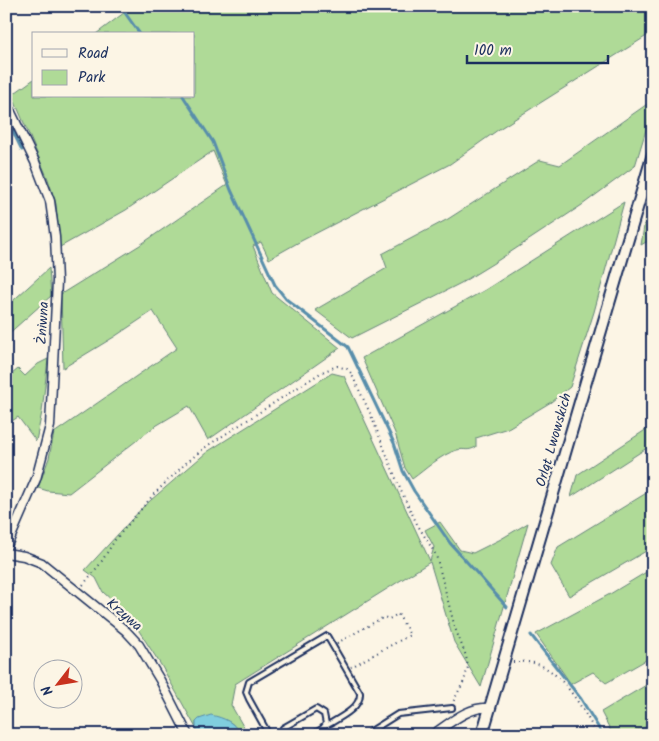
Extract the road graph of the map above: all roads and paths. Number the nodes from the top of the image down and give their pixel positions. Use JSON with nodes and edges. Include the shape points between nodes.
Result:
{"nodes":[{"id":1,"x":6,"y":102,"type":"edge"},
{"id":2,"x":653,"y":154,"type":"edge"},
{"id":3,"x":6,"y":548,"type":"edge"},
{"id":4,"x":6,"y":553,"type":"edge"},
{"id":5,"x":77,"y":592,"type":"junction"},
{"id":6,"x":332,"y":646,"type":"junction"},
{"id":7,"x":504,"y":660,"type":"junction"},
{"id":8,"x":347,"y":670,"type":"junction"},
{"id":9,"x":452,"y":708,"type":"joint"},
{"id":10,"x":490,"y":708,"type":"junction"},
{"id":11,"x":324,"y":726,"type":"junction"},
{"id":12,"x":282,"y":728,"type":"dead end"},
{"id":13,"x":371,"y":731,"type":"dead end"},
{"id":14,"x":188,"y":735,"type":"edge"},
{"id":15,"x":269,"y":735,"type":"edge"},
{"id":16,"x":312,"y":735,"type":"edge"},
{"id":17,"x":432,"y":735,"type":"edge"},
{"id":18,"x":482,"y":735,"type":"edge"},
{"id":19,"x":598,"y":735,"type":"edge"}],
"edges":[{"from":1,"to":3,"type":"street","name":"Żniwna","via":[[50,201],[58,281],[50,426],[36,479]]},
{"from":2,"to":7,"type":"street","name":"Orląt Lwowskich"},
{"from":4,"to":5,"type":"street","name":"Krzywa","via":[[42,563]]},
{"from":5,"to":9,"type":"path","via":[[115,540],[154,494],[186,463],[322,372],[340,366],[351,373],[401,491],[436,555],[468,667]]},
{"from":5,"to":14,"type":"street","name":"Krzywa","via":[[139,645]]},
{"from":6,"to":8,"type":"lane"},
{"from":6,"to":8,"type":"path","via":[[384,617],[389,619],[398,614],[410,635]]},
{"from":6,"to":15,"type":"lane","via":[[326,636],[249,682],[246,692]]},
{"from":7,"to":10,"type":"street","name":"Orląt Lwowskich"},
{"from":7,"to":19,"type":"path","via":[[537,664],[557,675]]},
{"from":8,"to":11,"type":"lane","via":[[360,693],[358,704]]},
{"from":9,"to":13,"type":"lane","via":[[398,714]]},
{"from":10,"to":17,"type":"street","via":[[470,711]]},
{"from":10,"to":18,"type":"street","name":"Orląt Lwowskich"},
{"from":11,"to":12,"type":"lane","via":[[324,714],[316,709]]},
{"from":11,"to":16,"type":"lane"}]}
